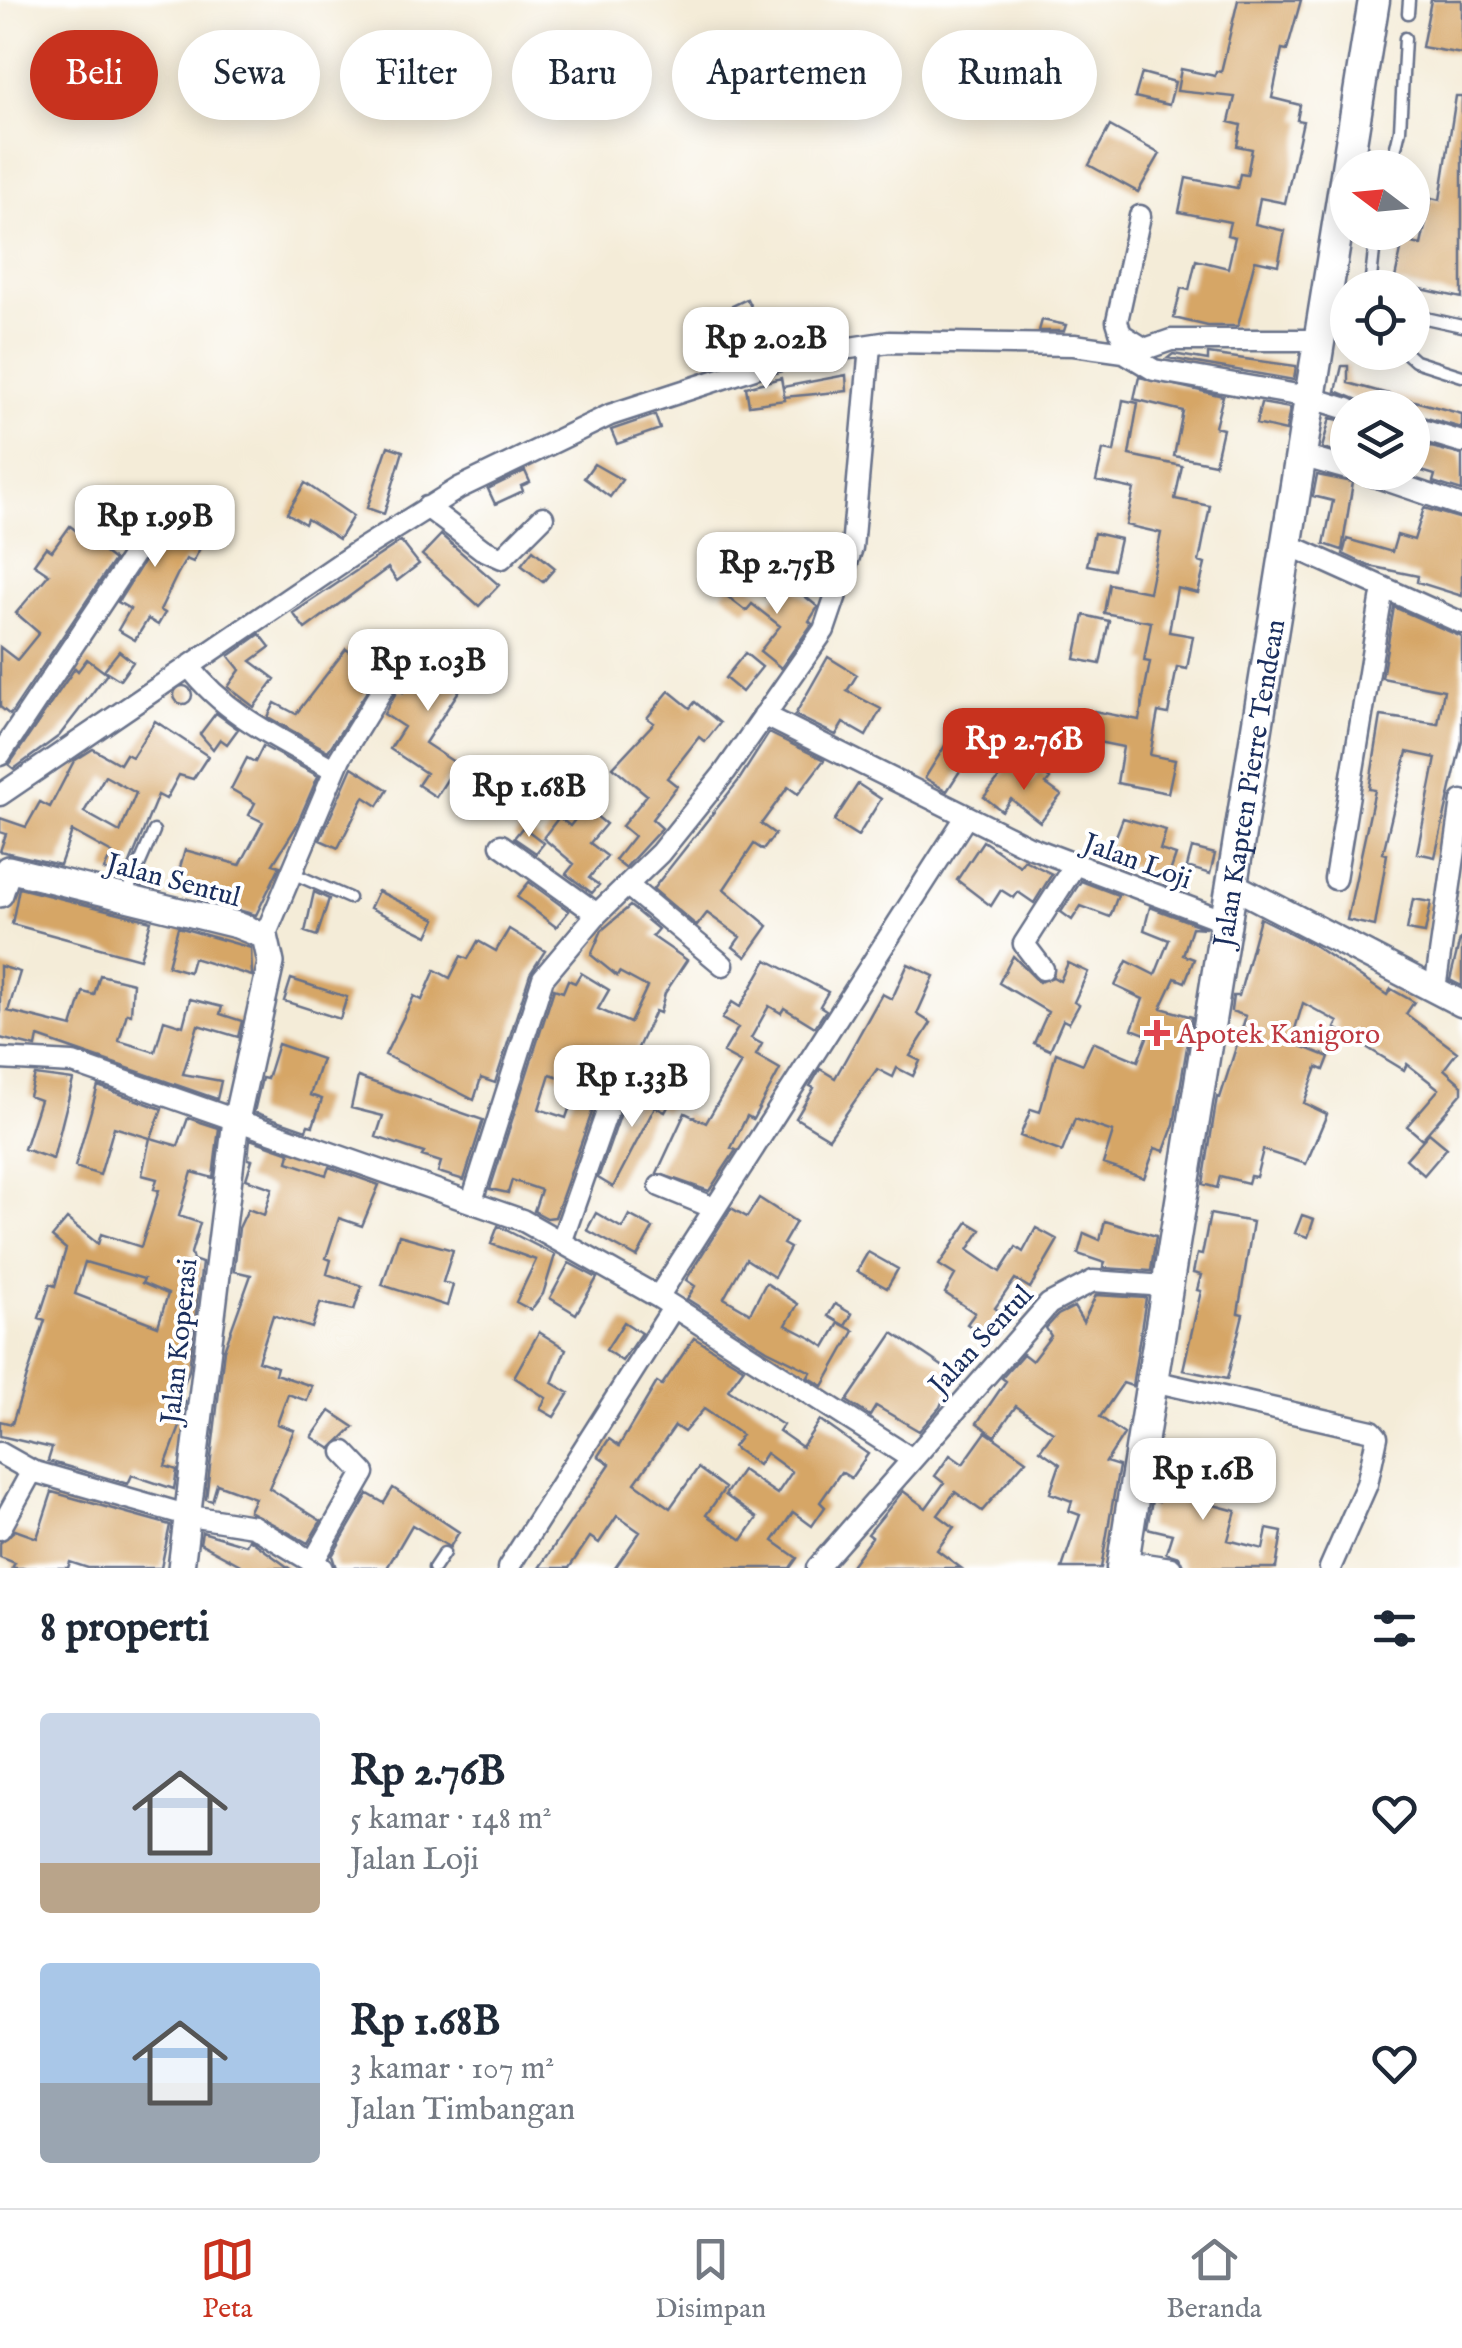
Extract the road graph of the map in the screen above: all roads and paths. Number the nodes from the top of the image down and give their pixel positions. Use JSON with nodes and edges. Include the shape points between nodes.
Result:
{"nodes":[{"id":1,"x":1374,"y":0,"type":"edge"},
{"id":2,"x":1409,"y":0,"type":"edge"},
{"id":3,"x":1408,"y":14,"type":"dead end"},
{"id":4,"x":1405,"y":38,"type":"dead end"},
{"id":5,"x":1395,"y":150,"type":"edge"},
{"id":6,"x":1140,"y":216,"type":"dead end"},
{"id":7,"x":1430,"y":319,"type":"edge"},
{"id":8,"x":1462,"y":326,"type":"edge"},
{"id":9,"x":1319,"y":340,"type":"junction"},
{"id":10,"x":870,"y":346,"type":"junction"},
{"id":11,"x":1135,"y":350,"type":"junction"},
{"id":12,"x":1430,"y":366,"type":"edge"},
{"id":13,"x":1462,"y":376,"type":"edge"},
{"id":14,"x":1309,"y":397,"type":"junction"},
{"id":15,"x":1330,"y":403,"type":"edge"},
{"id":16,"x":1430,"y":433,"type":"edge"},
{"id":17,"x":1462,"y":442,"type":"edge"},
{"id":18,"x":1302,"y":456,"type":"junction"},
{"id":19,"x":1330,"y":464,"type":"edge"},
{"id":20,"x":1415,"y":490,"type":"edge"},
{"id":21,"x":427,"y":506,"type":"junction"},
{"id":22,"x":1462,"y":506,"type":"edge"},
{"id":23,"x":542,"y":517,"type":"dead end"},
{"id":24,"x":144,"y":539,"type":"dead end"},
{"id":25,"x":1287,"y":544,"type":"junction"},
{"id":26,"x":1383,"y":588,"type":"junction"},
{"id":27,"x":1462,"y":623,"type":"edge"},
{"id":28,"x":189,"y":666,"type":"junction"},
{"id":29,"x":385,"y":686,"type":"dead end"},
{"id":30,"x":764,"y":715,"type":"junction"},
{"id":31,"x":0,"y":755,"type":"edge"},
{"id":32,"x":335,"y":770,"type":"junction"},
{"id":33,"x":0,"y":795,"type":"edge"},
{"id":34,"x":1462,"y":801,"type":"edge"},
{"id":35,"x":966,"y":816,"type":"junction"},
{"id":36,"x":154,"y":830,"type":"dead end"},
{"id":37,"x":501,"y":846,"type":"dead end"},
{"id":38,"x":1074,"y":866,"type":"junction"},
{"id":39,"x":291,"y":872,"type":"junction"},
{"id":40,"x":3,"y":877,"type":"edge"},
{"id":41,"x":1335,"y":879,"type":"dead end"},
{"id":42,"x":627,"y":885,"type":"junction"},
{"id":43,"x":1234,"y":886,"type":"junction"},
{"id":44,"x":126,"y":896,"type":"junction"},
{"id":45,"x":350,"y":898,"type":"dead end"},
{"id":46,"x":597,"y":914,"type":"junction"},
{"id":47,"x":1225,"y":921,"type":"junction"},
{"id":48,"x":265,"y":936,"type":"junction"},
{"id":49,"x":724,"y":965,"type":"dead end"},
{"id":50,"x":1044,"y":969,"type":"dead end"},
{"id":51,"x":1435,"y":989,"type":"junction"},
{"id":52,"x":1462,"y":1004,"type":"edge"},
{"id":53,"x":0,"y":1059,"type":"edge"},
{"id":54,"x":620,"y":1074,"type":"dead end"},
{"id":55,"x":236,"y":1120,"type":"junction"},
{"id":56,"x":660,"y":1186,"type":"dead end"},
{"id":57,"x":472,"y":1201,"type":"junction"},
{"id":58,"x":714,"y":1208,"type":"junction"},
{"id":59,"x":562,"y":1240,"type":"junction"},
{"id":60,"x":1166,"y":1286,"type":"junction"},
{"id":61,"x":666,"y":1303,"type":"junction"},
{"id":62,"x":1153,"y":1381,"type":"junction"},
{"id":63,"x":0,"y":1452,"type":"edge"},
{"id":64,"x":344,"y":1452,"type":"dead end"},
{"id":65,"x":912,"y":1459,"type":"junction"},
{"id":66,"x":32,"y":1471,"type":"junction"},
{"id":67,"x":190,"y":1516,"type":"junction"},
{"id":68,"x":0,"y":1528,"type":"edge"},
{"id":69,"x":444,"y":1552,"type":"dead end"},
{"id":70,"x":1123,"y":1564,"type":"edge"},
{"id":71,"x":317,"y":1565,"type":"edge"},
{"id":72,"x":180,"y":1568,"type":"edge"},
{"id":73,"x":434,"y":1568,"type":"edge"},
{"id":74,"x":508,"y":1568,"type":"edge"},
{"id":75,"x":817,"y":1568,"type":"edge"},
{"id":76,"x":1172,"y":1568,"type":"edge"},
{"id":77,"x":1330,"y":1568,"type":"edge"}],
"edges":[{"from":1,"to":9,"type":"main road","name":"Jalan Kapten Pierre Tendean"},
{"from":2,"to":3,"type":"lane"},
{"from":4,"to":5,"type":"lane"},
{"from":6,"to":11,"type":"street","via":[[1117,320]]},
{"from":7,"to":8,"type":"lane"},
{"from":9,"to":11,"type":"street","via":[[1171,340]]},
{"from":9,"to":14,"type":"main road","name":"Jalan Kapten Pierre Tendean"},
{"from":10,"to":11,"type":"street"},
{"from":10,"to":21,"type":"street","via":[[785,358],[610,415]]},
{"from":10,"to":30,"type":"street","via":[[852,548],[840,594],[824,630]]},
{"from":11,"to":14,"type":"street","via":[[1154,370]]},
{"from":12,"to":13,"type":"lane"},
{"from":14,"to":15,"type":"street"},
{"from":14,"to":18,"type":"main road","name":"Jalan Kapten Pierre Tendean"},
{"from":16,"to":17,"type":"street"},
{"from":18,"to":19,"type":"street"},
{"from":18,"to":25,"type":"main road","name":"Jalan Kapten Pierre Tendean"},
{"from":20,"to":22,"type":"street"},
{"from":21,"to":23,"type":"street","via":[[502,558]]},
{"from":21,"to":28,"type":"street"},
{"from":24,"to":31,"type":"street"},
{"from":25,"to":26,"type":"street"},
{"from":25,"to":43,"type":"main road","name":"Jalan Kapten Pierre Tendean"},
{"from":26,"to":27,"type":"street"},
{"from":26,"to":41,"type":"street"},
{"from":28,"to":32,"type":"street","via":[[256,726]]},
{"from":28,"to":33,"type":"street"},
{"from":29,"to":32,"type":"street"},
{"from":30,"to":35,"type":"street","name":"Jalan Loji"},
{"from":30,"to":42,"type":"street","via":[[671,840]]},
{"from":32,"to":39,"type":"street"},
{"from":34,"to":51,"type":"street"},
{"from":35,"to":38,"type":"street","name":"Jalan Loji"},
{"from":35,"to":58,"type":"street"},
{"from":36,"to":44,"type":"lane"},
{"from":37,"to":46,"type":"street"},
{"from":38,"to":47,"type":"street","name":"Jalan Loji"},
{"from":38,"to":50,"type":"street","via":[[1024,944]]},
{"from":39,"to":45,"type":"lane"},
{"from":39,"to":48,"type":"street"},
{"from":40,"to":44,"type":"street","name":"Jalan Sentul"},
{"from":42,"to":46,"type":"street"},
{"from":42,"to":49,"type":"street"},
{"from":43,"to":47,"type":"main road","name":"Jalan Kapten Pierre Tendean"},
{"from":43,"to":51,"type":"street"},
{"from":44,"to":48,"type":"street","name":"Jalan Sentul"},
{"from":46,"to":57,"type":"street","via":[[536,992]]},
{"from":47,"to":60,"type":"main road","name":"Jalan Kapten Pierre Tendean"},
{"from":48,"to":55,"type":"street","name":"Jalan Sentul","via":[[271,963]]},
{"from":51,"to":52,"type":"street"},
{"from":53,"to":55,"type":"street","via":[[73,1063]]},
{"from":54,"to":59,"type":"street"},
{"from":55,"to":57,"type":"street"},
{"from":55,"to":67,"type":"street","name":"Jalan Koperasi"},
{"from":56,"to":58,"type":"street"},
{"from":57,"to":59,"type":"street"},
{"from":58,"to":61,"type":"street"},
{"from":59,"to":61,"type":"street"},
{"from":60,"to":62,"type":"main road","name":"Jalan Kapten Pierre Tendean"},
{"from":60,"to":65,"type":"street","name":"Jalan Sentul","via":[[1093,1282],[1048,1304]]},
{"from":61,"to":65,"type":"street"},
{"from":61,"to":74,"type":"street"},
{"from":62,"to":70,"type":"main road","name":"Jalan Kapten Pierre Tendean"},
{"from":62,"to":77,"type":"street","via":[[1372,1431],[1376,1458]]},
{"from":63,"to":66,"type":"street"},
{"from":64,"to":71,"type":"street","via":[[364,1474]]},
{"from":65,"to":75,"type":"street","name":"Jalan Sentul"},
{"from":66,"to":67,"type":"street"},
{"from":66,"to":68,"type":"street"},
{"from":67,"to":71,"type":"street","via":[[253,1526]]},
{"from":67,"to":72,"type":"street","name":"Jalan Koperasi"},
{"from":69,"to":73,"type":"lane"},
{"from":70,"to":76,"type":"street"}]}
